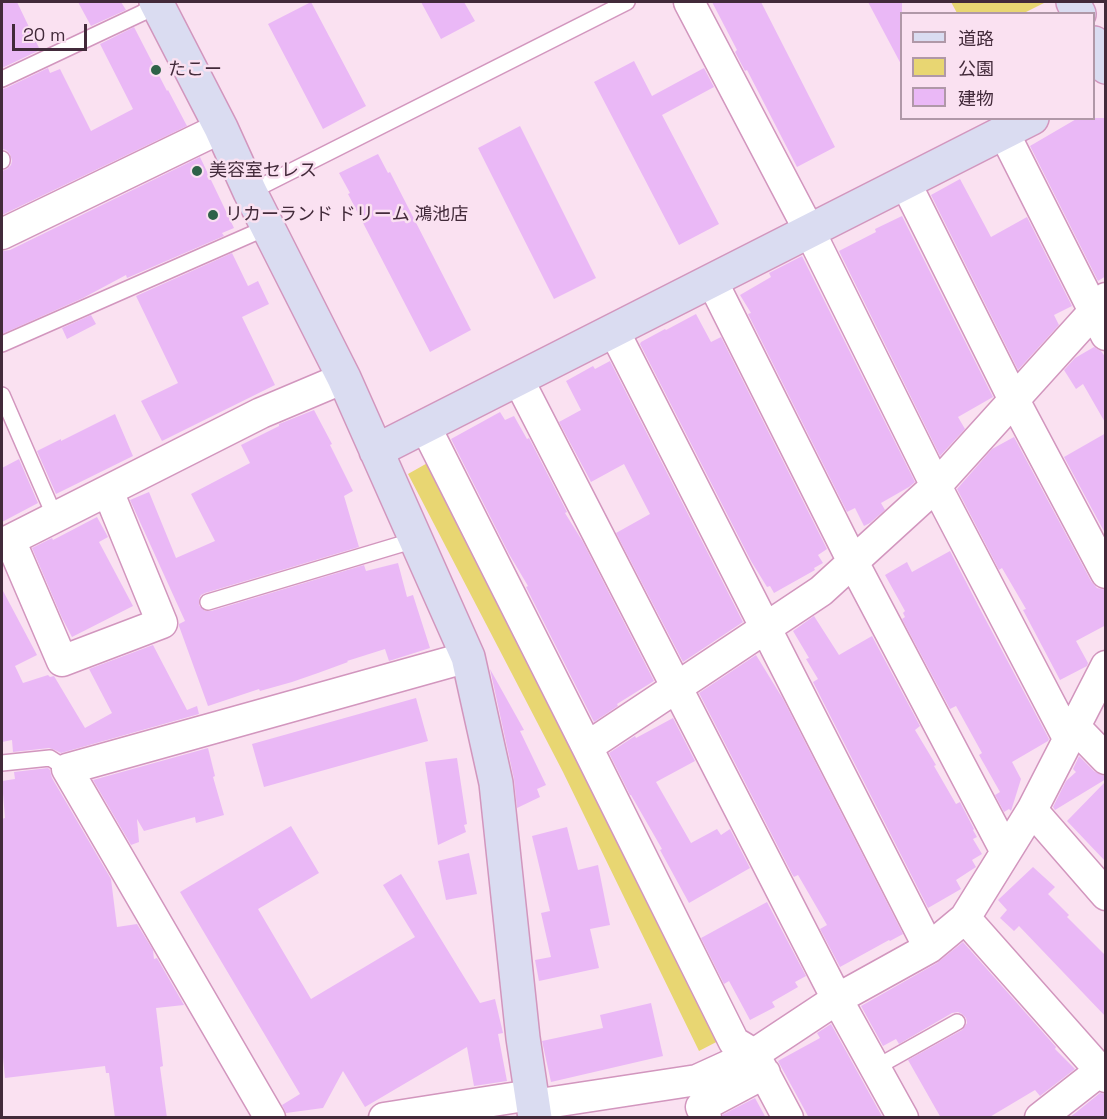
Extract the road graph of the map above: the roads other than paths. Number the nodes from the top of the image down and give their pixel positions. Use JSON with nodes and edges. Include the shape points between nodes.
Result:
{"nodes":[{"id":1,"x":627,"y":2,"type":"edge"},
{"id":2,"x":688,"y":2,"type":"edge"},
{"id":3,"x":156,"y":3,"type":"edge"},
{"id":4,"x":1095,"y":45,"type":"edge"},
{"id":5,"x":1106,"y":67,"type":"edge"},
{"id":6,"x":2,"y":79,"type":"edge"},
{"id":7,"x":1018,"y":126,"type":"edge"},
{"id":8,"x":221,"y":128,"type":"junction"},
{"id":9,"x":905,"y":182,"type":"junction"},
{"id":10,"x":250,"y":192,"type":"junction"},
{"id":11,"x":268,"y":228,"type":"junction"},
{"id":12,"x":810,"y":232,"type":"junction"},
{"id":13,"x":2,"y":234,"type":"edge"},
{"id":14,"x":712,"y":281,"type":"junction"},
{"id":15,"x":1102,"y":315,"type":"edge"},
{"id":16,"x":614,"y":331,"type":"junction"},
{"id":17,"x":2,"y":344,"type":"edge"},
{"id":18,"x":344,"y":378,"type":"junction"},
{"id":19,"x":518,"y":379,"type":"junction"},
{"id":20,"x":2,"y":395,"type":"edge"},
{"id":21,"x":1014,"y":400,"type":"junction"},
{"id":22,"x":425,"y":426,"type":"junction"},
{"id":23,"x":376,"y":451,"type":"junction"},
{"id":24,"x":936,"y":486,"type":"junction"},
{"id":25,"x":108,"y":491,"type":"junction"},
{"id":26,"x":55,"y":517,"type":"junction"},
{"id":27,"x":415,"y":540,"type":"junction"},
{"id":28,"x":6,"y":542,"type":"edge"},
{"id":29,"x":853,"y":562,"type":"junction"},
{"id":30,"x":1106,"y":573,"type":"edge"},
{"id":31,"x":208,"y":602,"type":"dead end"},
{"id":32,"x":766,"y":628,"type":"junction"},
{"id":33,"x":468,"y":657,"type":"junction"},
{"id":34,"x":1106,"y":666,"type":"edge"},
{"id":35,"x":676,"y":688,"type":"junction"},
{"id":36,"x":1071,"y":732,"type":"junction"},
{"id":37,"x":587,"y":747,"type":"junction"},
{"id":38,"x":1106,"y":759,"type":"edge"},
{"id":39,"x":2,"y":763,"type":"edge"},
{"id":40,"x":67,"y":769,"type":"junction"},
{"id":41,"x":1032,"y":810,"type":"junction"},
{"id":42,"x":1006,"y":852,"type":"junction"},
{"id":43,"x":1106,"y":895,"type":"edge"},
{"id":44,"x":965,"y":918,"type":"junction"},
{"id":45,"x":929,"y":948,"type":"junction"},
{"id":46,"x":837,"y":999,"type":"junction"},
{"id":47,"x":957,"y":1022,"type":"dead end"},
{"id":48,"x":759,"y":1064,"type":"junction"},
{"id":49,"x":875,"y":1068,"type":"junction"},
{"id":50,"x":1103,"y":1074,"type":"edge"},
{"id":51,"x":533,"y":1106,"type":"edge"},
{"id":52,"x":603,"y":1106,"type":"edge"},
{"id":53,"x":270,"y":1118,"type":"edge"},
{"id":54,"x":384,"y":1118,"type":"edge"},
{"id":55,"x":705,"y":1118,"type":"edge"},
{"id":56,"x":788,"y":1118,"type":"edge"},
{"id":57,"x":903,"y":1118,"type":"edge"},
{"id":58,"x":1041,"y":1118,"type":"edge"}],
"edges":[{"from":1,"to":10,"type":"lane"},
{"from":2,"to":12,"type":"street"},
{"from":3,"to":6,"type":"lane"},
{"from":3,"to":8,"type":"street"},
{"from":4,"to":5,"type":"street"},
{"from":7,"to":9,"type":"street"},
{"from":7,"to":15,"type":"street"},
{"from":8,"to":10,"type":"street"},
{"from":8,"to":13,"type":"street"},
{"from":9,"to":12,"type":"street"},
{"from":9,"to":21,"type":"street"},
{"from":10,"to":11,"type":"street"},
{"from":11,"to":17,"type":"lane"},
{"from":11,"to":18,"type":"street"},
{"from":12,"to":14,"type":"street"},
{"from":12,"to":24,"type":"street"},
{"from":14,"to":16,"type":"street"},
{"from":14,"to":29,"type":"street"},
{"from":15,"to":21,"type":"street"},
{"from":16,"to":19,"type":"street"},
{"from":16,"to":32,"type":"street"},
{"from":18,"to":23,"type":"street"},
{"from":18,"to":25,"type":"street","via":[[261,413]]},
{"from":19,"to":22,"type":"street"},
{"from":19,"to":35,"type":"street"},
{"from":20,"to":26,"type":"lane"},
{"from":21,"to":24,"type":"street"},
{"from":21,"to":30,"type":"street"},
{"from":22,"to":23,"type":"street"},
{"from":22,"to":37,"type":"street"},
{"from":23,"to":27,"type":"street"},
{"from":24,"to":29,"type":"street"},
{"from":24,"to":36,"type":"street"},
{"from":25,"to":26,"type":"street"},
{"from":25,"to":28,"type":"street","via":[[162,623],[62,661]]},
{"from":26,"to":28,"type":"street"},
{"from":27,"to":31,"type":"lane"},
{"from":27,"to":33,"type":"street"},
{"from":29,"to":32,"type":"street","via":[[821,591]]},
{"from":29,"to":42,"type":"street"},
{"from":32,"to":35,"type":"street"},
{"from":32,"to":45,"type":"street"},
{"from":33,"to":40,"type":"street"},
{"from":33,"to":51,"type":"street","via":[[496,783]]},
{"from":34,"to":36,"type":"street"},
{"from":35,"to":37,"type":"street"},
{"from":35,"to":46,"type":"street"},
{"from":36,"to":38,"type":"street"},
{"from":36,"to":41,"type":"street"},
{"from":37,"to":48,"type":"street","via":[[734,1042]]},
{"from":39,"to":40,"type":"lane","via":[[50,758]]},
{"from":40,"to":53,"type":"street"},
{"from":41,"to":42,"type":"street"},
{"from":41,"to":43,"type":"street"},
{"from":42,"to":44,"type":"street"},
{"from":44,"to":45,"type":"street"},
{"from":44,"to":50,"type":"street"},
{"from":45,"to":46,"type":"street"},
{"from":46,"to":48,"type":"street"},
{"from":46,"to":49,"type":"street"},
{"from":47,"to":49,"type":"lane"},
{"from":48,"to":52,"type":"street"},
{"from":48,"to":55,"type":"street","via":[[701,1107]]},
{"from":48,"to":56,"type":"street"},
{"from":49,"to":57,"type":"street"},
{"from":50,"to":58,"type":"street"},
{"from":51,"to":52,"type":"street"},
{"from":51,"to":54,"type":"street"}]}
